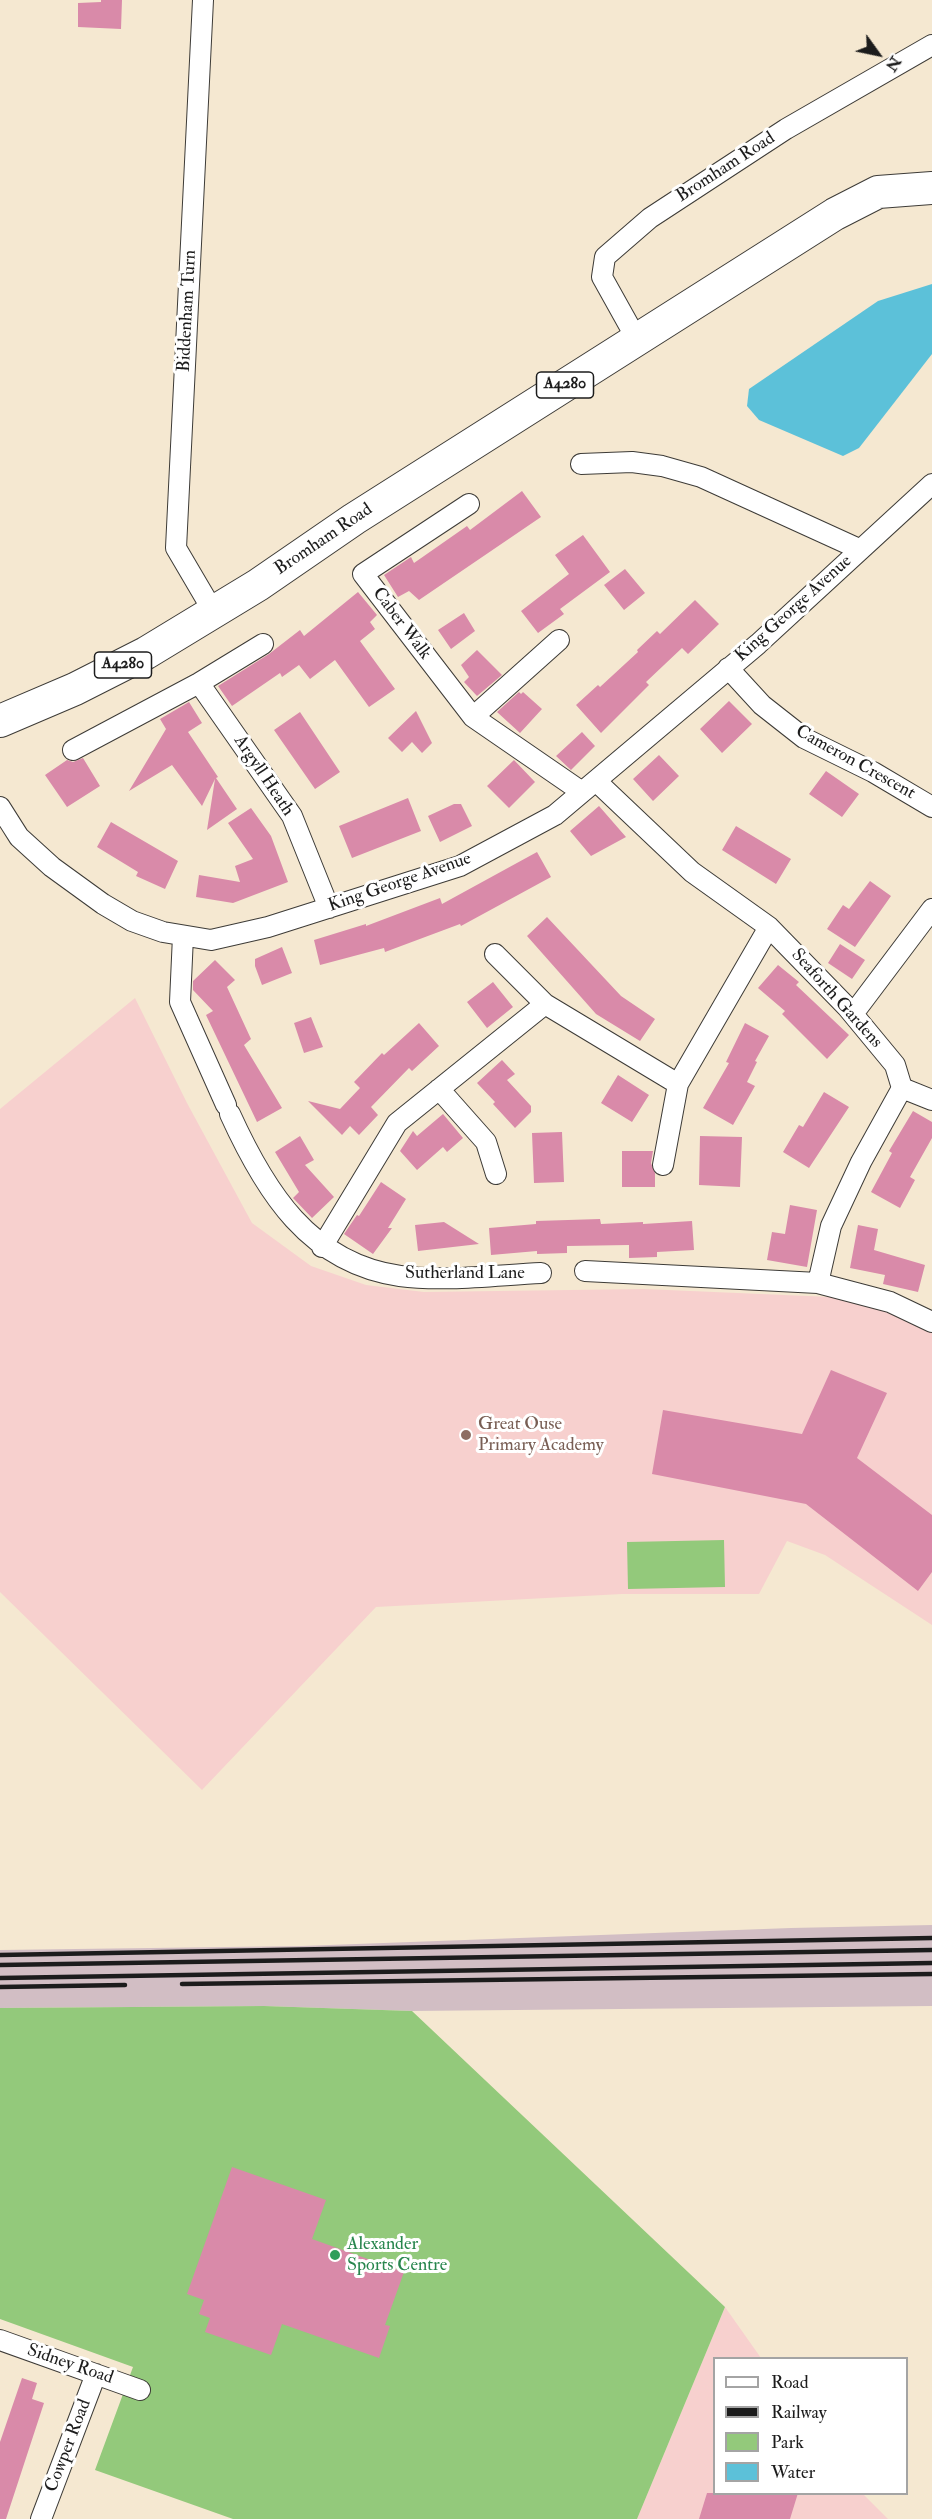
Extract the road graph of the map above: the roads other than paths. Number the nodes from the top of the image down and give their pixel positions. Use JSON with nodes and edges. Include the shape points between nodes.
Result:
{"nodes":[{"id":1,"x":203,"y":0,"type":"edge"},
{"id":2,"x":932,"y":45,"type":"edge"},
{"id":3,"x":930,"y":187,"type":"edge"},
{"id":4,"x":636,"y":338,"type":"junction"},
{"id":5,"x":581,"y":464,"type":"dead end"},
{"id":6,"x":932,"y":484,"type":"edge"},
{"id":7,"x":469,"y":504,"type":"dead end"},
{"id":8,"x":859,"y":549,"type":"junction"},
{"id":9,"x":213,"y":611,"type":"junction"},
{"id":10,"x":559,"y":640,"type":"dead end"},
{"id":11,"x":263,"y":644,"type":"dead end"},
{"id":12,"x":729,"y":668,"type":"junction"},
{"id":13,"x":199,"y":683,"type":"junction"},
{"id":14,"x":473,"y":717,"type":"junction"},
{"id":15,"x":0,"y":721,"type":"edge"},
{"id":16,"x":74,"y":750,"type":"dead end"},
{"id":17,"x":589,"y":786,"type":"junction"},
{"id":18,"x":0,"y":807,"type":"edge"},
{"id":19,"x":932,"y":807,"type":"edge"},
{"id":20,"x":329,"y":908,"type":"junction"},
{"id":21,"x":932,"y":909,"type":"edge"},
{"id":22,"x":769,"y":927,"type":"junction"},
{"id":23,"x":183,"y":936,"type":"junction"},
{"id":24,"x":495,"y":954,"type":"dead end"},
{"id":25,"x":545,"y":1004,"type":"junction"},
{"id":26,"x":853,"y":1014,"type":"junction"},
{"id":27,"x":678,"y":1084,"type":"junction"},
{"id":28,"x":902,"y":1088,"type":"junction"},
{"id":29,"x":439,"y":1089,"type":"junction"},
{"id":30,"x":932,"y":1100,"type":"edge"},
{"id":31,"x":663,"y":1165,"type":"dead end"},
{"id":32,"x":496,"y":1174,"type":"dead end"},
{"id":33,"x":322,"y":1247,"type":"junction"},
{"id":34,"x":585,"y":1271,"type":"dead end"},
{"id":35,"x":541,"y":1273,"type":"dead end"},
{"id":36,"x":818,"y":1283,"type":"junction"},
{"id":37,"x":932,"y":1322,"type":"edge"},
{"id":38,"x":0,"y":2340,"type":"edge"},
{"id":39,"x":96,"y":2374,"type":"junction"},
{"id":40,"x":140,"y":2390,"type":"dead end"},
{"id":41,"x":41,"y":2519,"type":"edge"}],
"edges":[{"from":1,"to":9,"type":"street","name":"Biddenham Turn","via":[[176,548]]},
{"from":2,"to":4,"type":"street","name":"Bromham Road","via":[[767,142],[650,218],[605,257],[602,277]]},
{"from":3,"to":4,"type":"main road","name":"Bromham Road","number":"A4280","via":[[878,192],[835,214]]},
{"from":4,"to":9,"type":"main road","name":"Bromham Road","number":"A4280"},
{"from":5,"to":8,"type":"street","via":[[632,462],[701,477]]},
{"from":6,"to":8,"type":"street","name":"King George Avenue"},
{"from":7,"to":14,"type":"street","name":"Caber Walk","via":[[363,574]]},
{"from":8,"to":12,"type":"street","name":"King George Avenue"},
{"from":9,"to":15,"type":"main road","name":"Bromham Road","number":"A4280","via":[[146,653]]},
{"from":10,"to":14,"type":"street"},
{"from":11,"to":13,"type":"street"},
{"from":12,"to":17,"type":"street","name":"King George Avenue"},
{"from":12,"to":19,"type":"street","name":"Cameron Crescent","via":[[762,705],[804,738]]},
{"from":13,"to":16,"type":"street"},
{"from":13,"to":20,"type":"street","name":"Argyll Heath","via":[[292,816]]},
{"from":14,"to":17,"type":"street","name":"Caber Walk"},
{"from":17,"to":20,"type":"street","name":"King George Avenue","via":[[555,815],[460,866]]},
{"from":17,"to":22,"type":"street","name":"Seaforth Gardens","via":[[692,872]]},
{"from":18,"to":23,"type":"street","name":"King George Avenue","via":[[19,837],[94,898],[132,921]]},
{"from":20,"to":23,"type":"street","name":"King George Avenue","via":[[211,940]]},
{"from":21,"to":26,"type":"street"},
{"from":22,"to":26,"type":"street","name":"Seaforth Gardens"},
{"from":22,"to":27,"type":"street"},
{"from":23,"to":33,"type":"street","name":"Sutherland Lane","via":[[180,1002],[250,1160],[288,1211]]},
{"from":24,"to":25,"type":"street"},
{"from":25,"to":27,"type":"street"},
{"from":25,"to":29,"type":"street"},
{"from":26,"to":28,"type":"street","name":"Seaforth Gardens","via":[[895,1065]]},
{"from":27,"to":31,"type":"street"},
{"from":28,"to":30,"type":"street"},
{"from":28,"to":36,"type":"street","via":[[831,1226]]},
{"from":29,"to":32,"type":"street","via":[[486,1142]]},
{"from":29,"to":33,"type":"street","via":[[397,1123]]},
{"from":33,"to":35,"type":"street","name":"Sutherland Lane","via":[[367,1268],[400,1276]]},
{"from":34,"to":36,"type":"street"},
{"from":36,"to":37,"type":"street","via":[[890,1302]]},
{"from":38,"to":39,"type":"street","name":"Sidney Road"},
{"from":39,"to":40,"type":"street","name":"Sidney Road"},
{"from":39,"to":41,"type":"street","name":"Cowper Road"}]}
